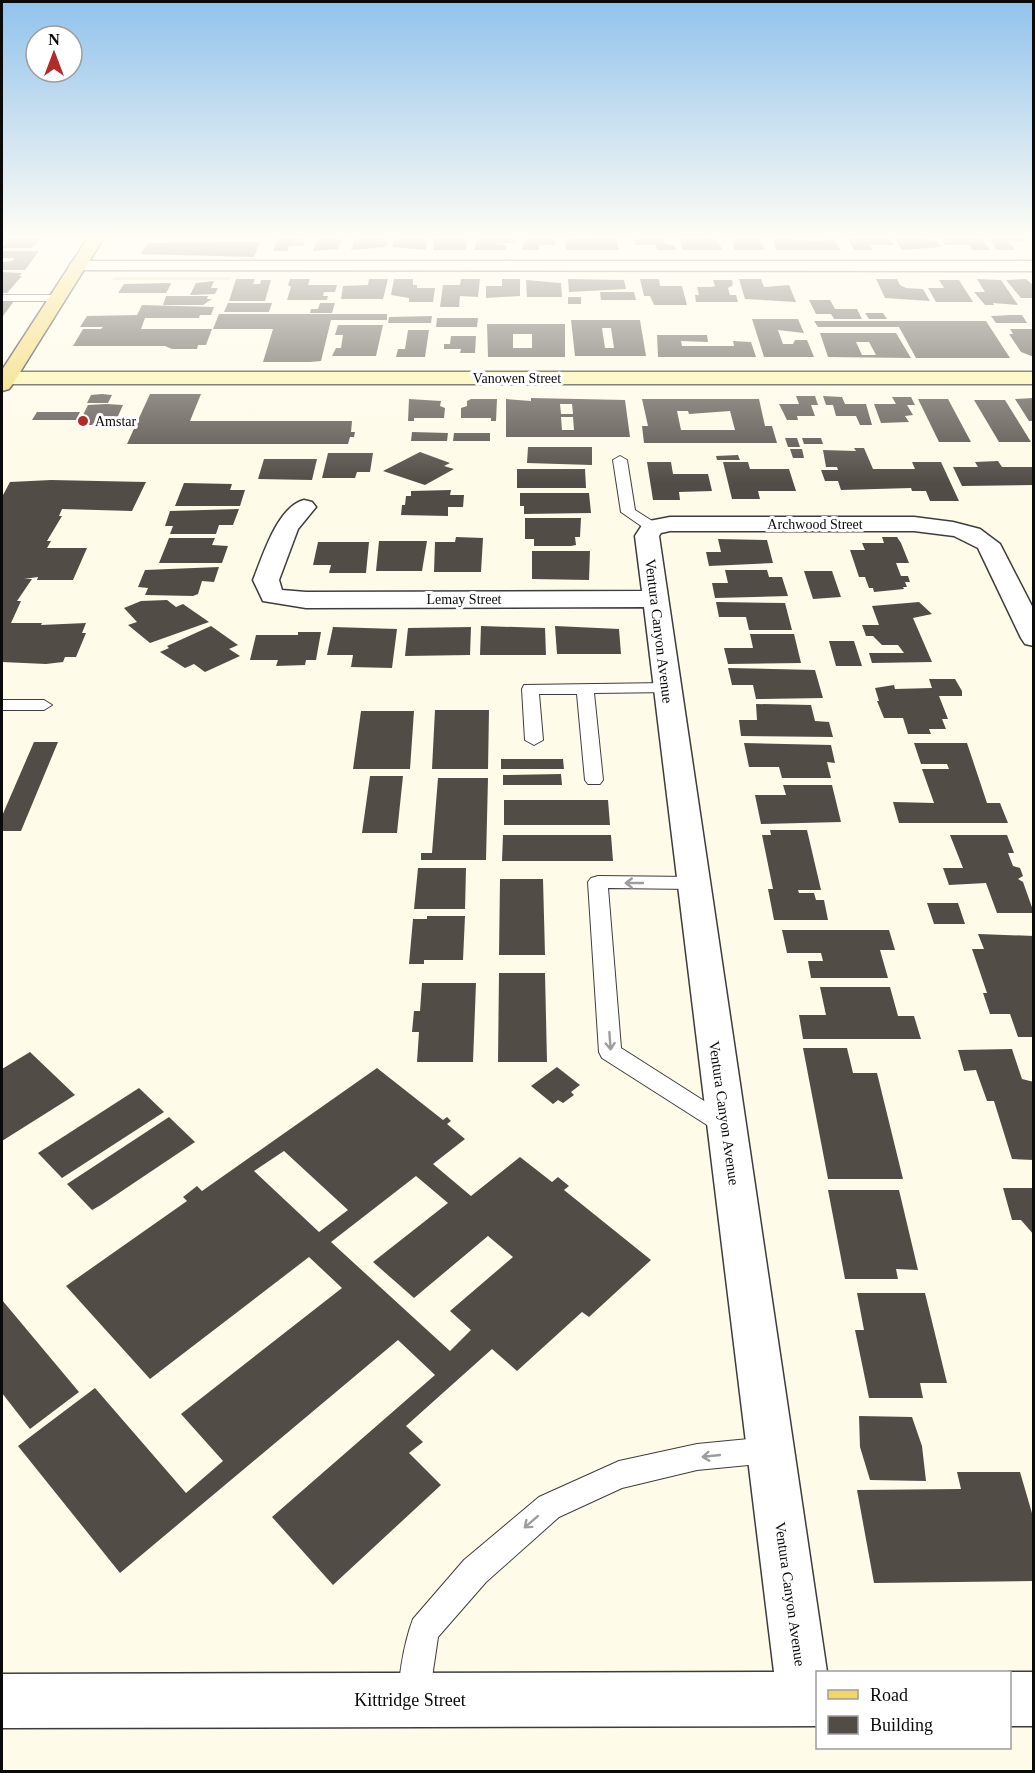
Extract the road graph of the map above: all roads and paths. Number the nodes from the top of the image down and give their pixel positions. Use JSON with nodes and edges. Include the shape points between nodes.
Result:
{"nodes":[{"id":1,"x":43,"y":319,"type":"edge"},
{"id":2,"x":1034,"y":378,"type":"edge"},
{"id":3,"x":3,"y":380,"type":"edge"},
{"id":4,"x":620,"y":460,"type":"dead end"},
{"id":5,"x":304,"y":507,"type":"dead end"},
{"id":6,"x":652,"y":527,"type":"junction"},
{"id":7,"x":655,"y":598,"type":"junction"},
{"id":8,"x":1034,"y":638,"type":"edge"},
{"id":9,"x":666,"y":688,"type":"junction"},
{"id":10,"x":585,"y":689,"type":"junction"},
{"id":11,"x":2,"y":705,"type":"edge"},
{"id":12,"x":44,"y":705,"type":"dead end"},
{"id":13,"x":534,"y":740,"type":"dead end"},
{"id":14,"x":594,"y":780,"type":"dead end"},
{"id":15,"x":693,"y":883,"type":"junction"},
{"id":16,"x":726,"y":1126,"type":"junction"},
{"id":17,"x":770,"y":1450,"type":"junction"},
{"id":18,"x":811,"y":1699,"type":"edge"},
{"id":19,"x":1011,"y":1699,"type":"edge"},
{"id":20,"x":1034,"y":1699,"type":"edge"},
{"id":21,"x":413,"y":1700,"type":"junction"},
{"id":22,"x":2,"y":1701,"type":"edge"}],
"edges":[{"from":1,"to":3,"type":"main road"},
{"from":2,"to":3,"type":"main road","name":"Vanowen Street"},
{"from":4,"to":6,"type":"lane","via":[[628,512]]},
{"from":5,"to":7,"type":"street","name":"Lemay Street","via":[[287,527],[266,579],[272,596],[306,600]]},
{"from":6,"to":7,"type":"street","name":"Ventura Canyon Avenue","via":[[648,536]]},
{"from":6,"to":8,"type":"street","name":"Archwood Street","via":[[914,524],[954,528],[988,544]]},
{"from":7,"to":9,"type":"street","name":"Ventura Canyon Avenue"},
{"from":9,"to":10,"type":"lane"},
{"from":9,"to":15,"type":"street","name":"Ventura Canyon Avenue"},
{"from":10,"to":13,"type":"lane","via":[[531,689]]},
{"from":10,"to":14,"type":"lane"},
{"from":11,"to":12,"type":"lane"},
{"from":15,"to":16,"type":"street","name":"Ventura Canyon Avenue"},
{"from":15,"to":16,"type":"lane","one_way":true,"via":[[598,882],[610,1052]]},
{"from":16,"to":17,"type":"street","name":"Ventura Canyon Avenue"},
{"from":17,"to":18,"type":"street","name":"Ventura Canyon Avenue"},
{"from":17,"to":21,"type":"lane","one_way":true,"via":[[697,1457],[619,1475],[549,1507],[475,1571],[424,1630]]},
{"from":18,"to":21,"type":"street","name":"Kittridge Street"},
{"from":19,"to":20,"type":"street"},
{"from":21,"to":22,"type":"street","name":"Kittridge Street"}]}
